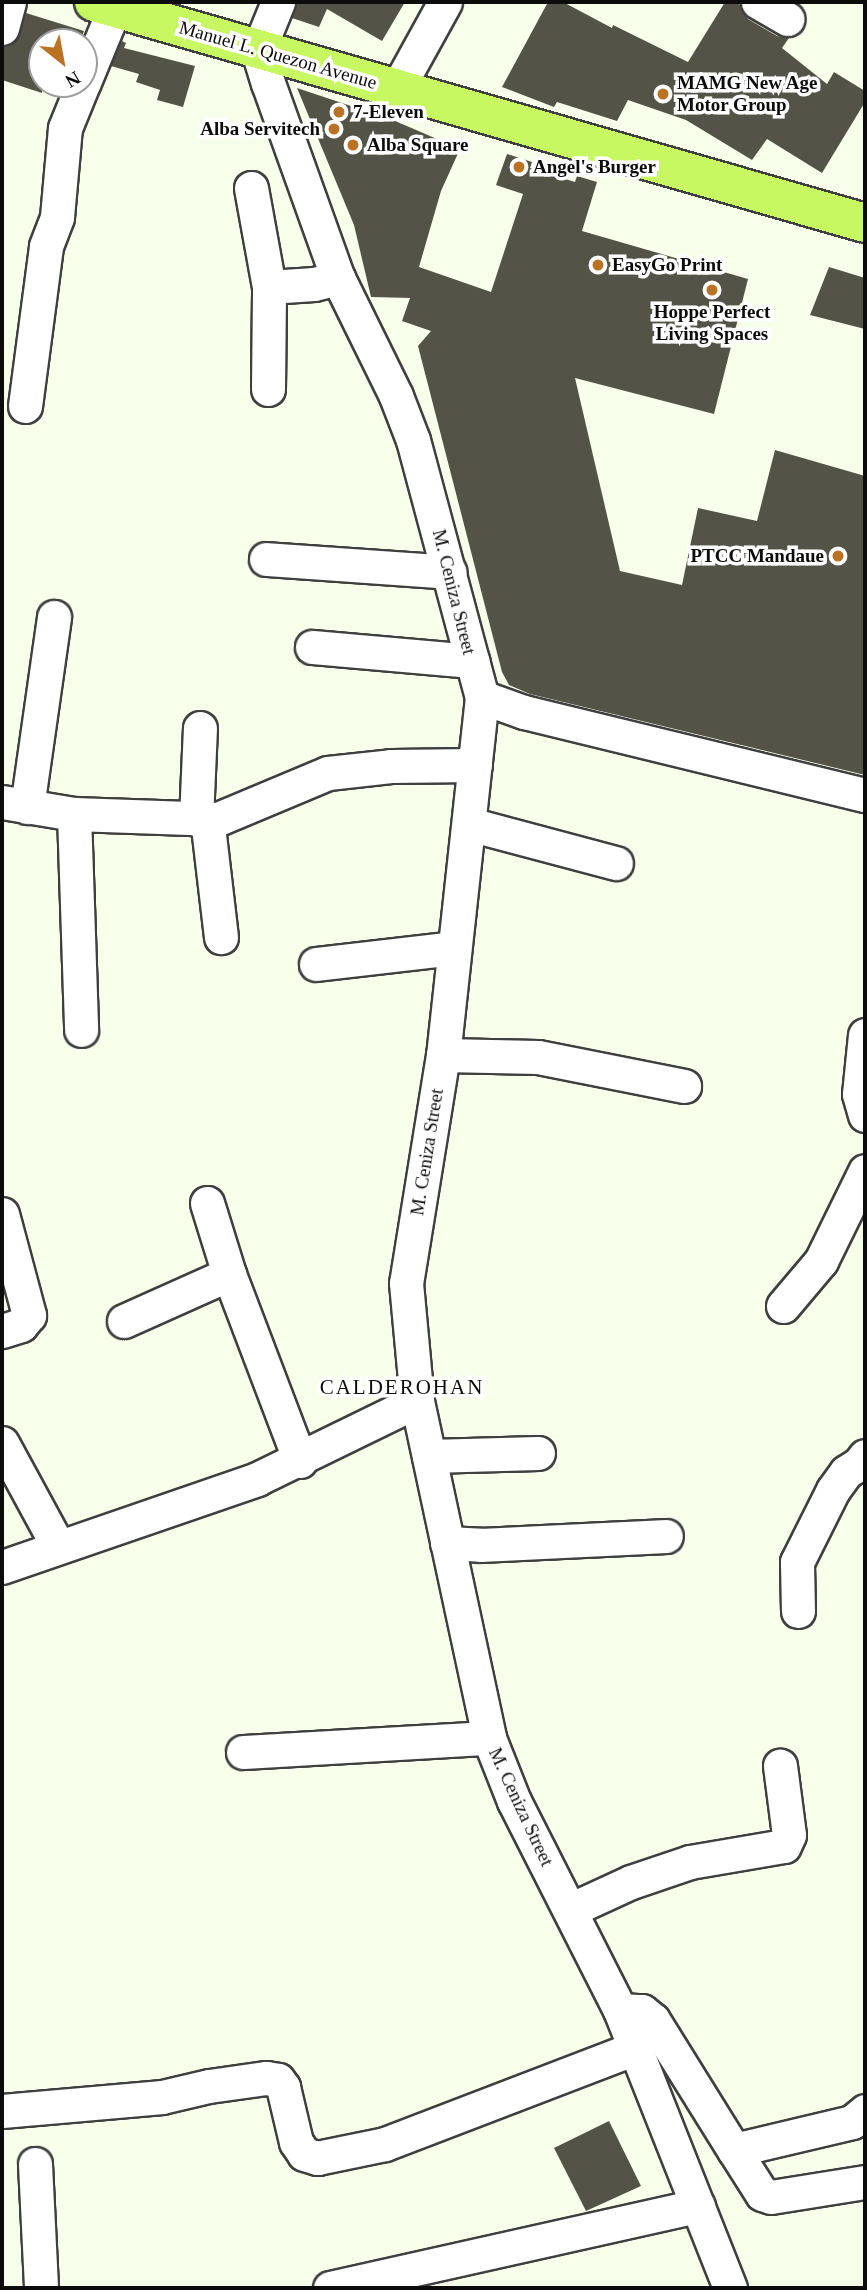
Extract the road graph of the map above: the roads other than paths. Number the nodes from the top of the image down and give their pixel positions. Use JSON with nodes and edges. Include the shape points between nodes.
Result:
{"nodes":[{"id":1,"x":9,"y":2,"type":"edge"},
{"id":2,"x":278,"y":2,"type":"edge"},
{"id":3,"x":445,"y":2,"type":"edge"},
{"id":4,"x":758,"y":2,"type":"edge"},
{"id":5,"x":108,"y":4,"type":"edge"},
{"id":6,"x":787,"y":19,"type":"dead end"},
{"id":7,"x":2,"y":28,"type":"edge"},
{"id":8,"x":98,"y":37,"type":"edge"},
{"id":9,"x":258,"y":51,"type":"junction"},
{"id":10,"x":397,"y":89,"type":"junction"},
{"id":11,"x":78,"y":98,"type":"edge"},
{"id":12,"x":251,"y":188,"type":"dead end"},
{"id":13,"x":865,"y":223,"type":"edge"},
{"id":14,"x":338,"y":278,"type":"junction"},
{"id":15,"x":269,"y":287,"type":"junction"},
{"id":16,"x":268,"y":389,"type":"dead end"},
{"id":17,"x":25,"y":406,"type":"dead end"},
{"id":18,"x":266,"y":559,"type":"dead end"},
{"id":19,"x":450,"y":572,"type":"junction"},
{"id":20,"x":54,"y":617,"type":"dead end"},
{"id":21,"x":312,"y":647,"type":"dead end"},
{"id":22,"x":472,"y":661,"type":"junction"},
{"id":23,"x":482,"y":698,"type":"junction"},
{"id":24,"x":200,"y":728,"type":"dead end"},
{"id":25,"x":475,"y":765,"type":"junction"},
{"id":26,"x":865,"y":795,"type":"edge"},
{"id":27,"x":14,"y":804,"type":"edge"},
{"id":28,"x":74,"y":814,"type":"junction"},
{"id":29,"x":202,"y":819,"type":"junction"},
{"id":30,"x":469,"y":824,"type":"junction"},
{"id":31,"x":615,"y":863,"type":"dead end"},
{"id":32,"x":221,"y":937,"type":"dead end"},
{"id":33,"x":454,"y":948,"type":"junction"},
{"id":34,"x":316,"y":964,"type":"dead end"},
{"id":35,"x":81,"y":1030,"type":"dead end"},
{"id":36,"x":865,"y":1035,"type":"edge"},
{"id":37,"x":443,"y":1055,"type":"junction"},
{"id":38,"x":684,"y":1086,"type":"dead end"},
{"id":39,"x":865,"y":1115,"type":"edge"},
{"id":40,"x":865,"y":1171,"type":"edge"},
{"id":41,"x":207,"y":1203,"type":"dead end"},
{"id":42,"x":2,"y":1214,"type":"edge"},
{"id":43,"x":229,"y":1274,"type":"junction"},
{"id":44,"x":783,"y":1306,"type":"dead end"},
{"id":45,"x":124,"y":1321,"type":"dead end"},
{"id":46,"x":2,"y":1331,"type":"edge"},
{"id":47,"x":417,"y":1401,"type":"junction"},
{"id":48,"x":2,"y":1443,"type":"edge"},
{"id":49,"x":538,"y":1453,"type":"dead end"},
{"id":50,"x":429,"y":1456,"type":"junction"},
{"id":51,"x":865,"y":1456,"type":"edge"},
{"id":52,"x":300,"y":1461,"type":"junction"},
{"id":53,"x":666,"y":1536,"type":"dead end"},
{"id":54,"x":447,"y":1543,"type":"junction"},
{"id":55,"x":58,"y":1546,"type":"junction"},
{"id":56,"x":6,"y":1556,"type":"edge"},
{"id":57,"x":798,"y":1611,"type":"dead end"},
{"id":58,"x":489,"y":1738,"type":"junction"},
{"id":59,"x":243,"y":1752,"type":"dead end"},
{"id":60,"x":780,"y":1766,"type":"dead end"},
{"id":61,"x":570,"y":1910,"type":"junction"},
{"id":62,"x":620,"y":2011,"type":"junction"},
{"id":63,"x":635,"y":2048,"type":"junction"},
{"id":64,"x":2,"y":2111,"type":"edge"},
{"id":65,"x":865,"y":2111,"type":"edge"},
{"id":66,"x":734,"y":2150,"type":"junction"},
{"id":67,"x":35,"y":2164,"type":"dead end"},
{"id":68,"x":865,"y":2182,"type":"edge"},
{"id":69,"x":698,"y":2206,"type":"junction"},
{"id":70,"x":41,"y":2288,"type":"edge"},
{"id":71,"x":330,"y":2288,"type":"edge"},
{"id":72,"x":730,"y":2288,"type":"edge"}],
"edges":[{"from":1,"to":7,"type":"street"},
{"from":2,"to":9,"type":"street"},
{"from":3,"to":10,"type":"street"},
{"from":4,"to":6,"type":"street"},
{"from":5,"to":8,"type":"street"},
{"from":5,"to":9,"type":"main road","name":"Manuel L. Quezon Avenue"},
{"from":9,"to":10,"type":"main road","name":"Manuel L. Quezon Avenue"},
{"from":9,"to":14,"type":"street","name":"M. Ceniza Street"},
{"from":10,"to":13,"type":"main road","name":"Manuel L. Quezon Avenue"},
{"from":11,"to":17,"type":"street","via":[[65,128],[57,217],[46,246]]},
{"from":12,"to":15,"type":"street"},
{"from":14,"to":15,"type":"street","via":[[314,285]]},
{"from":14,"to":19,"type":"street","name":"M. Ceniza Street","via":[[413,440]]},
{"from":15,"to":16,"type":"street"},
{"from":18,"to":19,"type":"street"},
{"from":19,"to":22,"type":"street","name":"M. Ceniza Street"},
{"from":20,"to":27,"type":"street"},
{"from":21,"to":22,"type":"street"},
{"from":22,"to":23,"type":"street","name":"M. Ceniza Street"},
{"from":23,"to":25,"type":"street","name":"M. Ceniza Street"},
{"from":23,"to":26,"type":"street"},
{"from":24,"to":29,"type":"street"},
{"from":25,"to":29,"type":"street","via":[[391,766],[328,773],[218,818]]},
{"from":25,"to":30,"type":"street","name":"M. Ceniza Street"},
{"from":27,"to":28,"type":"street"},
{"from":28,"to":29,"type":"street"},
{"from":28,"to":35,"type":"street"},
{"from":29,"to":32,"type":"street"},
{"from":30,"to":31,"type":"street"},
{"from":30,"to":33,"type":"street","name":"M. Ceniza Street"},
{"from":33,"to":34,"type":"street"},
{"from":33,"to":37,"type":"street","name":"M. Ceniza Street"},
{"from":36,"to":39,"type":"street","via":[[859,1094]]},
{"from":37,"to":38,"type":"street","via":[[538,1057]]},
{"from":37,"to":47,"type":"street","name":"M. Ceniza Street","via":[[406,1283]]},
{"from":40,"to":44,"type":"street","via":[[821,1261]]},
{"from":41,"to":43,"type":"street"},
{"from":42,"to":46,"type":"street","via":[[29,1315],[21,1325]]},
{"from":43,"to":45,"type":"street"},
{"from":43,"to":52,"type":"street"},
{"from":47,"to":50,"type":"street","name":"M. Ceniza Street"},
{"from":47,"to":52,"type":"street"},
{"from":48,"to":55,"type":"street"},
{"from":49,"to":50,"type":"street"},
{"from":50,"to":54,"type":"street","name":"M. Ceniza Street"},
{"from":51,"to":57,"type":"street","via":[[833,1490],[797,1562]]},
{"from":52,"to":55,"type":"street"},
{"from":53,"to":54,"type":"street"},
{"from":54,"to":58,"type":"street","name":"M. Ceniza Street"},
{"from":55,"to":56,"type":"street"},
{"from":58,"to":59,"type":"street"},
{"from":58,"to":61,"type":"street","name":"M. Ceniza Street","via":[[514,1801]]},
{"from":60,"to":61,"type":"street","via":[[789,1835],[785,1846],[690,1862]]},
{"from":61,"to":62,"type":"street","name":"M. Ceniza Street"},
{"from":62,"to":63,"type":"street","name":"M. Ceniza Street"},
{"from":62,"to":66,"type":"street","via":[[642,2011],[653,2020]]},
{"from":63,"to":64,"type":"street","via":[[385,2144],[317,2158],[304,2154],[296,2143],[283,2087],[278,2080],[266,2078],[162,2097]]},
{"from":63,"to":69,"type":"street","name":"M. Ceniza Street"},
{"from":65,"to":66,"type":"street","via":[[852,2122]]},
{"from":66,"to":68,"type":"street","via":[[762,2194],[771,2197]]},
{"from":67,"to":70,"type":"street"},
{"from":69,"to":71,"type":"street"},
{"from":69,"to":72,"type":"street","name":"M. Ceniza Street"}]}
